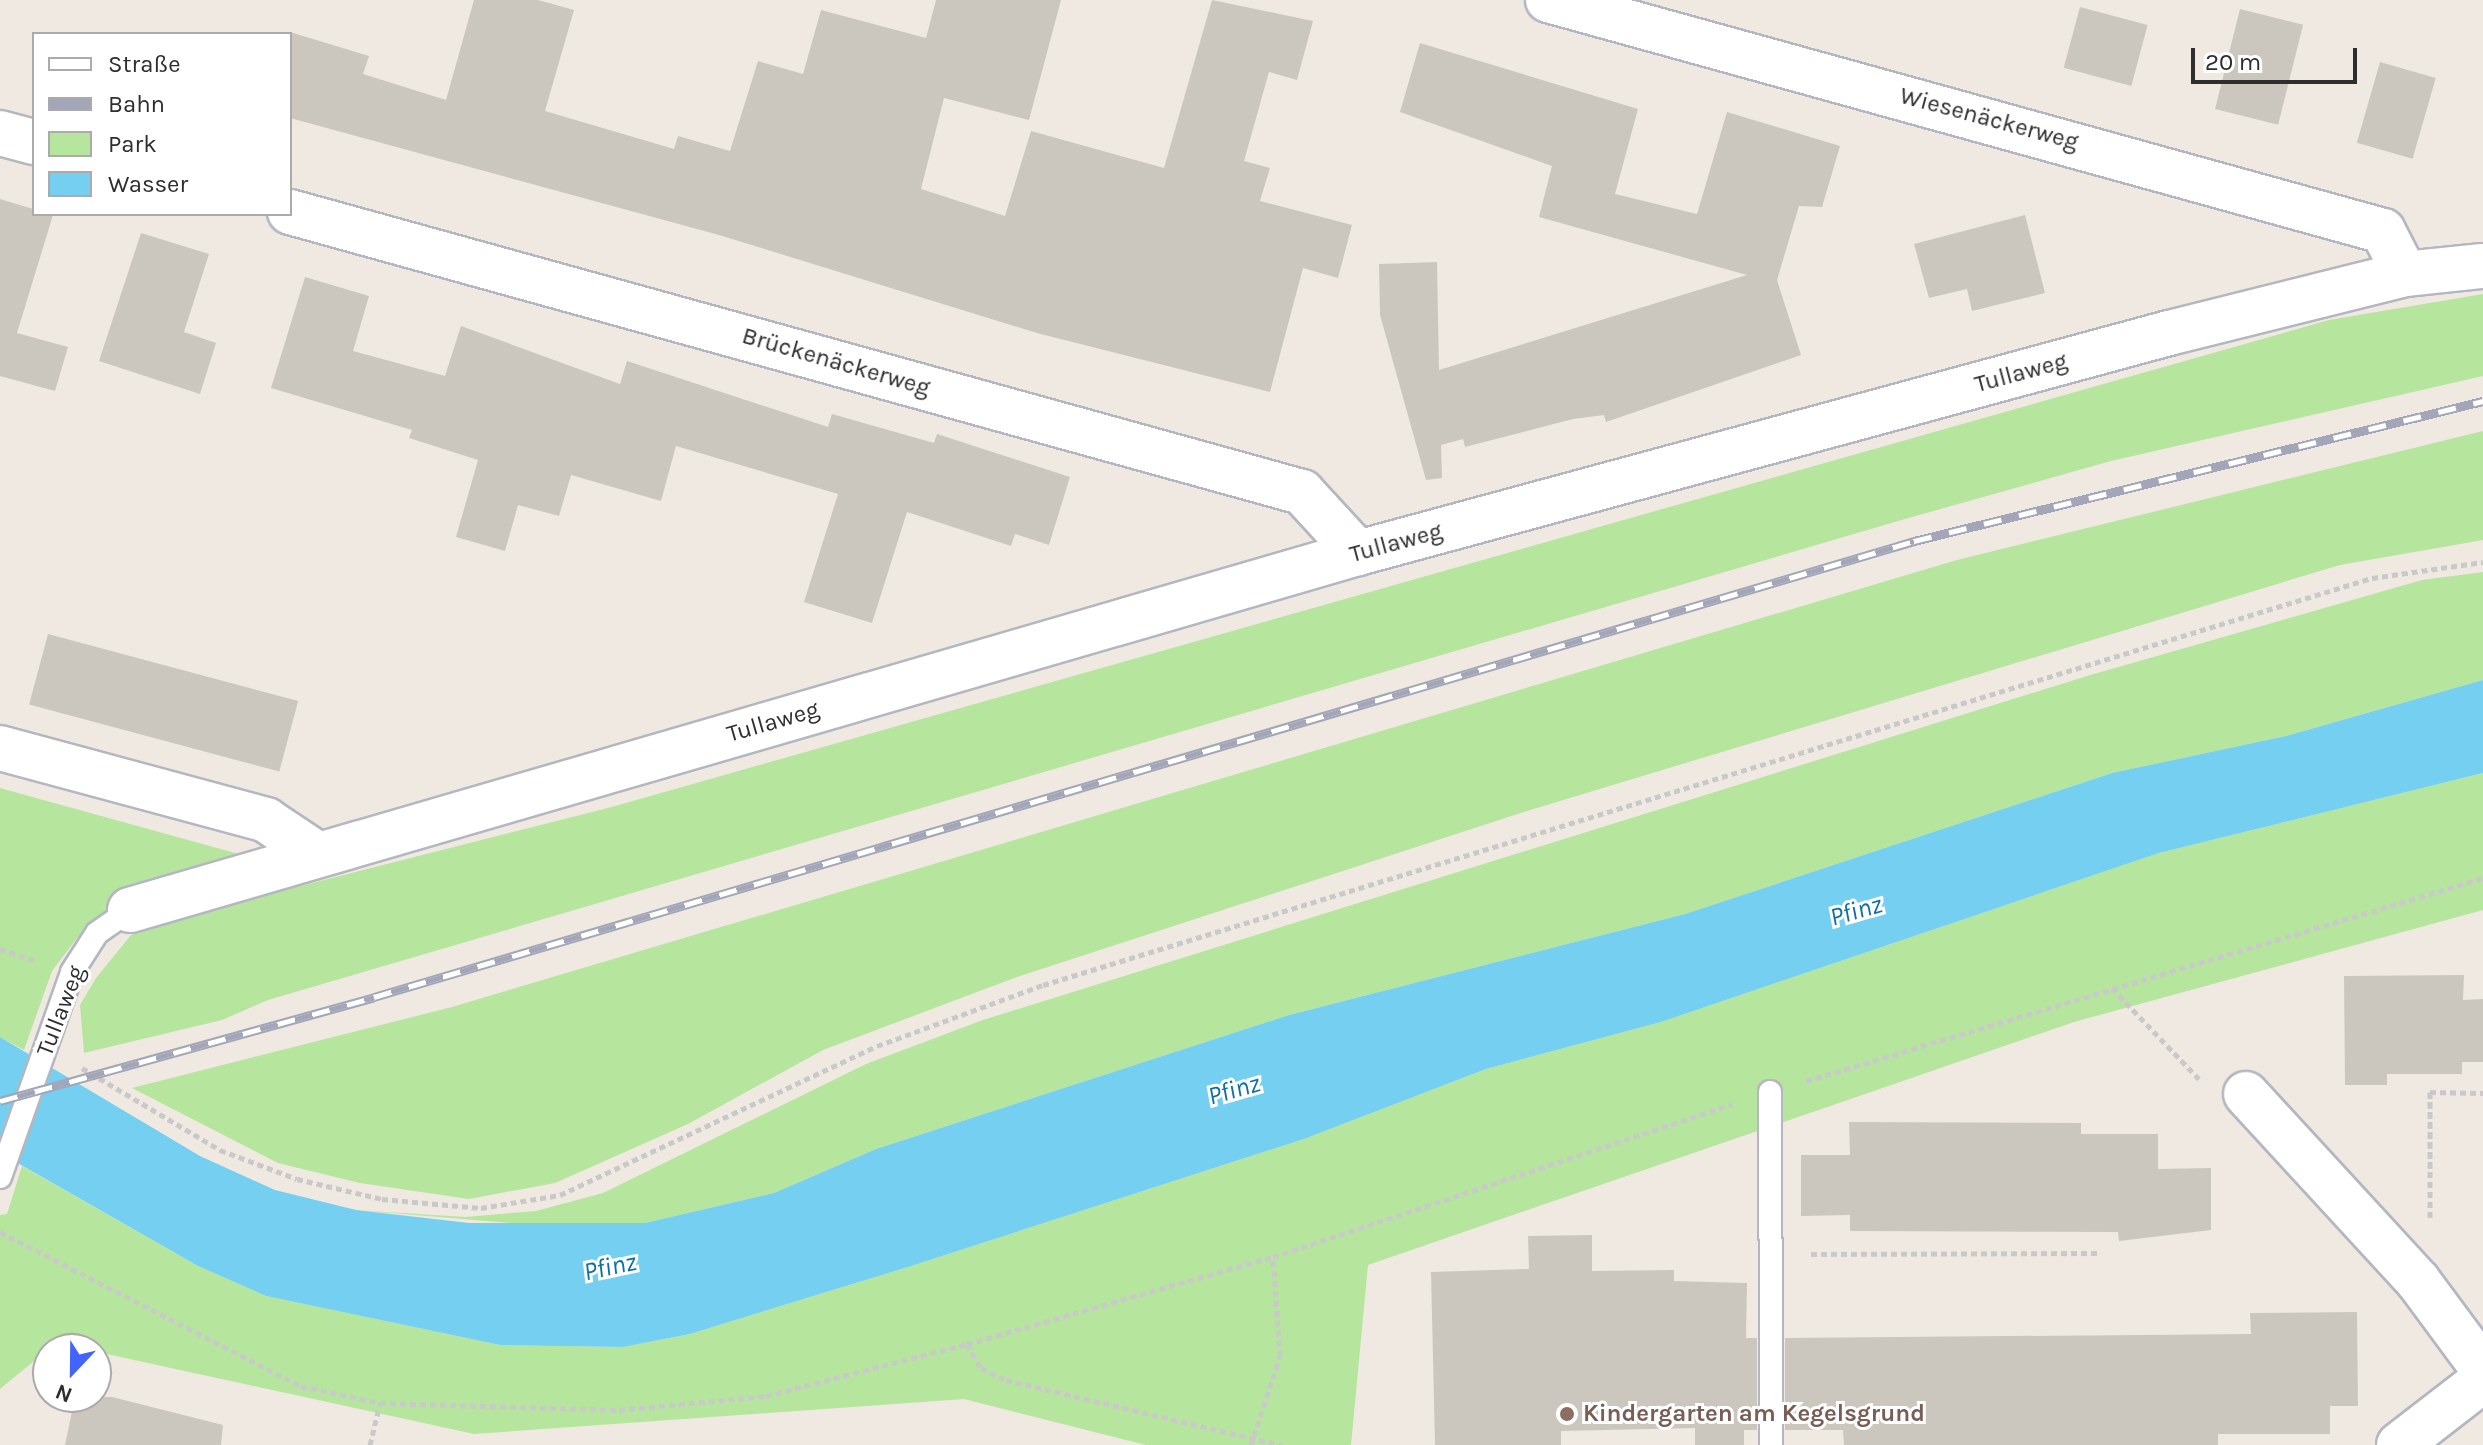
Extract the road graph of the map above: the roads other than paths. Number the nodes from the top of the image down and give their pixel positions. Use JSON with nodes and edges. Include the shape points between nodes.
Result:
{"nodes":[{"id":1,"x":1548,"y":0,"type":"edge"},
{"id":2,"x":0,"y":133,"type":"edge"},
{"id":3,"x":32,"y":141,"type":"edge"},
{"id":4,"x":292,"y":213,"type":"edge"},
{"id":5,"x":2483,"y":266,"type":"edge"},
{"id":6,"x":2405,"y":274,"type":"junction"},
{"id":7,"x":1358,"y":553,"type":"junction"},
{"id":8,"x":0,"y":748,"type":"edge"},
{"id":9,"x":317,"y":854,"type":"junction"},
{"id":10,"x":130,"y":910,"type":"joint"},
{"id":11,"x":1770,"y":1092,"type":"road end"},
{"id":12,"x":2246,"y":1094,"type":"road end"},
{"id":13,"x":2,"y":1169,"type":"edge"},
{"id":14,"x":2483,"y":1369,"type":"edge"},
{"id":15,"x":2483,"y":1380,"type":"edge"},
{"id":16,"x":1771,"y":1445,"type":"edge"},
{"id":17,"x":2399,"y":1445,"type":"edge"}],
"edges":[{"from":1,"to":6,"type":"street","name":"Wiesenäckerweg","via":[[2383,231]]},
{"from":2,"to":3,"type":"street"},
{"from":4,"to":7,"type":"street","name":"Brückenäckerweg","via":[[1302,492]]},
{"from":5,"to":6,"type":"street","name":"Tullaweg"},
{"from":6,"to":7,"type":"street","name":"Tullaweg"},
{"from":7,"to":9,"type":"street","name":"Tullaweg"},
{"from":8,"to":9,"type":"street","via":[[266,820]]},
{"from":9,"to":10,"type":"street","name":"Tullaweg"},
{"from":10,"to":13,"type":"lane","name":"Tullaweg","via":[[97,933],[72,972]]},
{"from":11,"to":16,"type":"lane"},
{"from":12,"to":14,"type":"street","via":[[2418,1281]]},
{"from":15,"to":17,"type":"street"}]}
